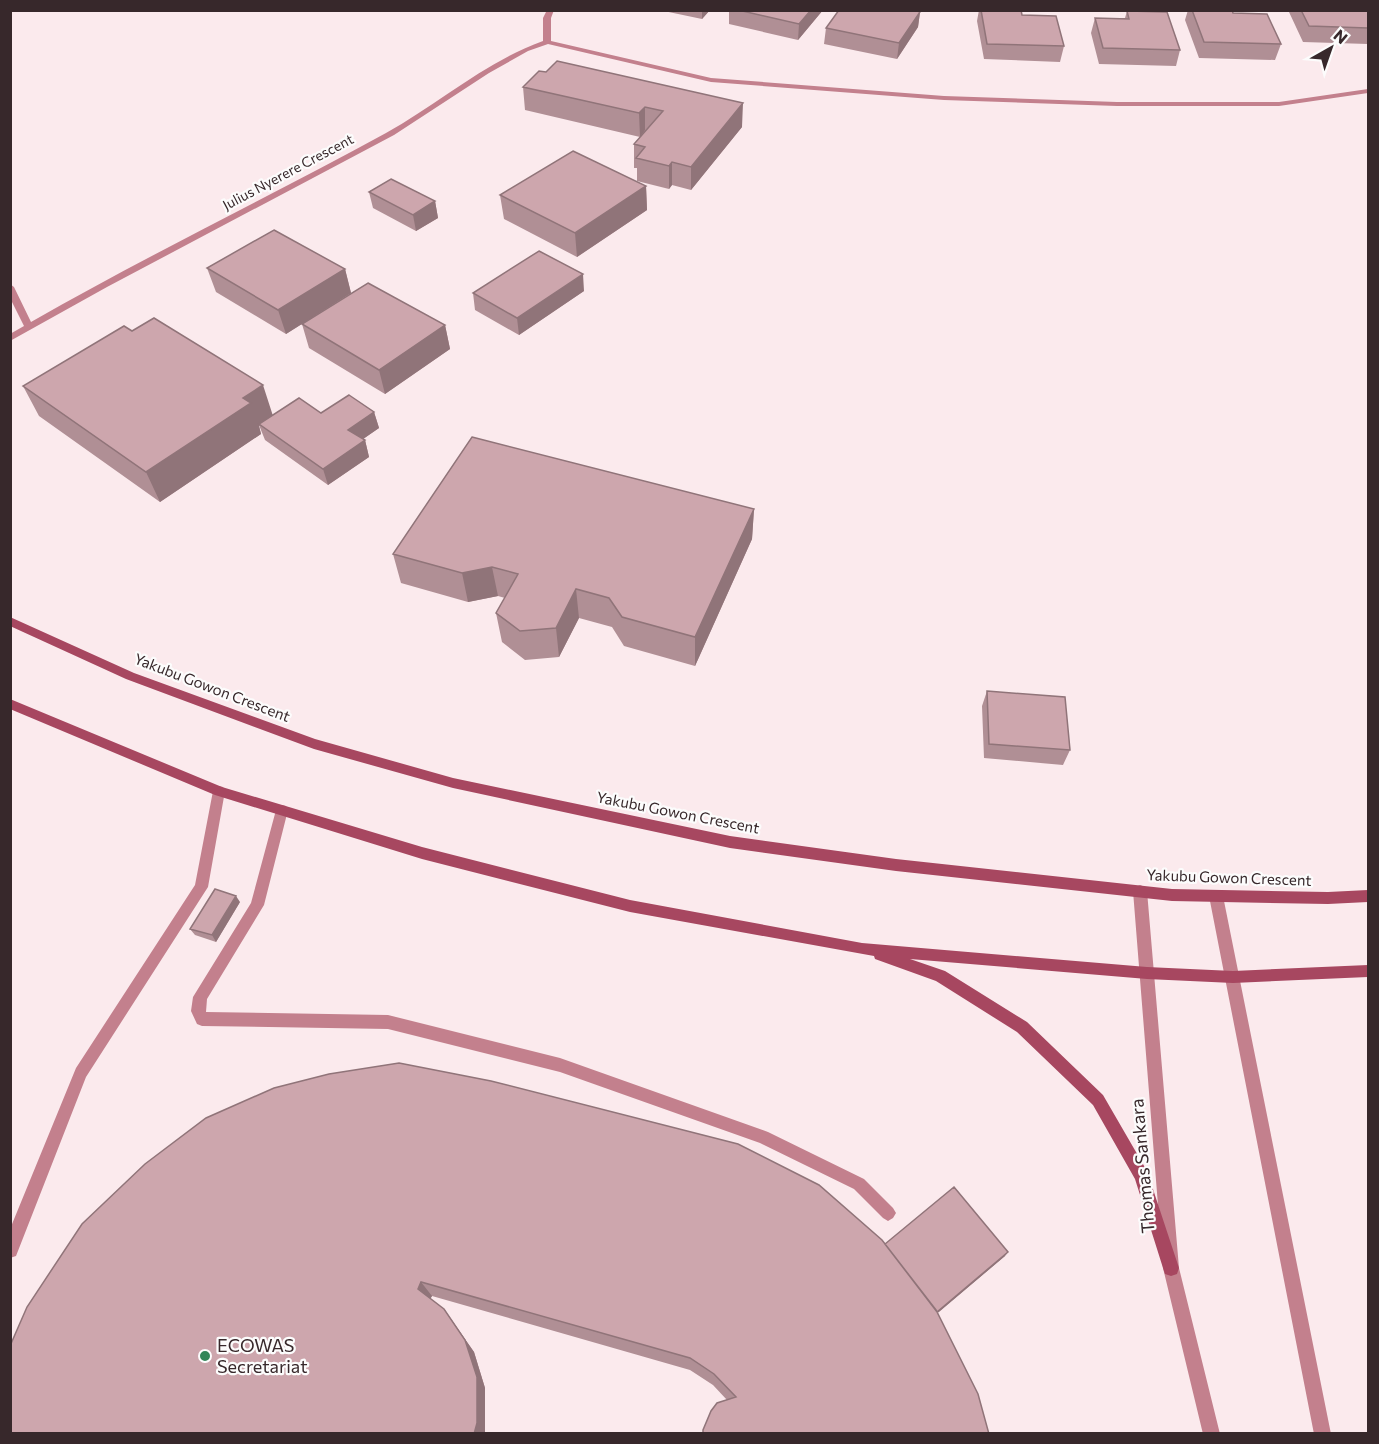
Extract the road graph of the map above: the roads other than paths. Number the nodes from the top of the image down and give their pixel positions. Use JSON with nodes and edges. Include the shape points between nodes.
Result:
{"nodes":[{"id":1,"x":551,"y":10,"type":"edge"},
{"id":2,"x":547,"y":42,"type":"junction"},
{"id":3,"x":1368,"y":91,"type":"edge"},
{"id":4,"x":10,"y":287,"type":"edge"},
{"id":5,"x":29,"y":327,"type":"junction"},
{"id":6,"x":10,"y":338,"type":"edge"},
{"id":7,"x":10,"y":621,"type":"edge"},
{"id":8,"x":10,"y":704,"type":"edge"},
{"id":9,"x":219,"y":791,"type":"junction"},
{"id":10,"x":282,"y":810,"type":"junction"},
{"id":11,"x":1140,"y":891,"type":"junction"},
{"id":12,"x":1216,"y":896,"type":"junction"},
{"id":13,"x":1368,"y":896,"type":"edge"},
{"id":14,"x":862,"y":948,"type":"junction"},
{"id":15,"x":1368,"y":971,"type":"edge"},
{"id":16,"x":1147,"y":973,"type":"junction"},
{"id":17,"x":1233,"y":976,"type":"junction"},
{"id":18,"x":888,"y":1213,"type":"dead end"},
{"id":19,"x":10,"y":1250,"type":"edge"},
{"id":20,"x":1171,"y":1268,"type":"junction"},
{"id":21,"x":1212,"y":1434,"type":"edge"},
{"id":22,"x":1323,"y":1434,"type":"edge"}],
"edges":[{"from":1,"to":2,"type":"street"},
{"from":2,"to":3,"type":"street","via":[[711,80],[944,98],[1279,104]]},
{"from":2,"to":5,"type":"street","name":"Julius Nyerere Crescent","via":[[496,63],[464,88],[392,132]]},
{"from":4,"to":5,"type":"street"},
{"from":5,"to":6,"type":"street","name":"Julius Nyerere Crescent"},
{"from":7,"to":11,"type":"main road","name":"Yakubu Gowon Crescent","via":[[130,676],[314,744],[453,783],[730,842],[896,866]]},
{"from":8,"to":9,"type":"main road"},
{"from":9,"to":10,"type":"main road"},
{"from":9,"to":19,"type":"street","via":[[201,887],[81,1073]]},
{"from":10,"to":14,"type":"main road","via":[[422,853],[630,906]]},
{"from":10,"to":18,"type":"street","via":[[257,906],[200,997],[198,1011],[202,1019],[388,1022],[560,1065],[763,1137],[859,1184]]},
{"from":11,"to":12,"type":"main road","name":"Yakubu Gowon Crescent"},
{"from":11,"to":16,"type":"street","name":"Thomas Sankara"},
{"from":12,"to":13,"type":"main road","name":"Yakubu Gowon Crescent"},
{"from":12,"to":17,"type":"street"},
{"from":14,"to":16,"type":"main road"},
{"from":14,"to":20,"type":"main road","via":[[940,976],[1023,1027],[1098,1100],[1142,1176]]},
{"from":15,"to":17,"type":"main road"},
{"from":16,"to":17,"type":"main road"},
{"from":16,"to":20,"type":"street","name":"Thomas Sankara"},
{"from":17,"to":22,"type":"street"},
{"from":20,"to":21,"type":"street","name":"Thomas Sankara"}]}
